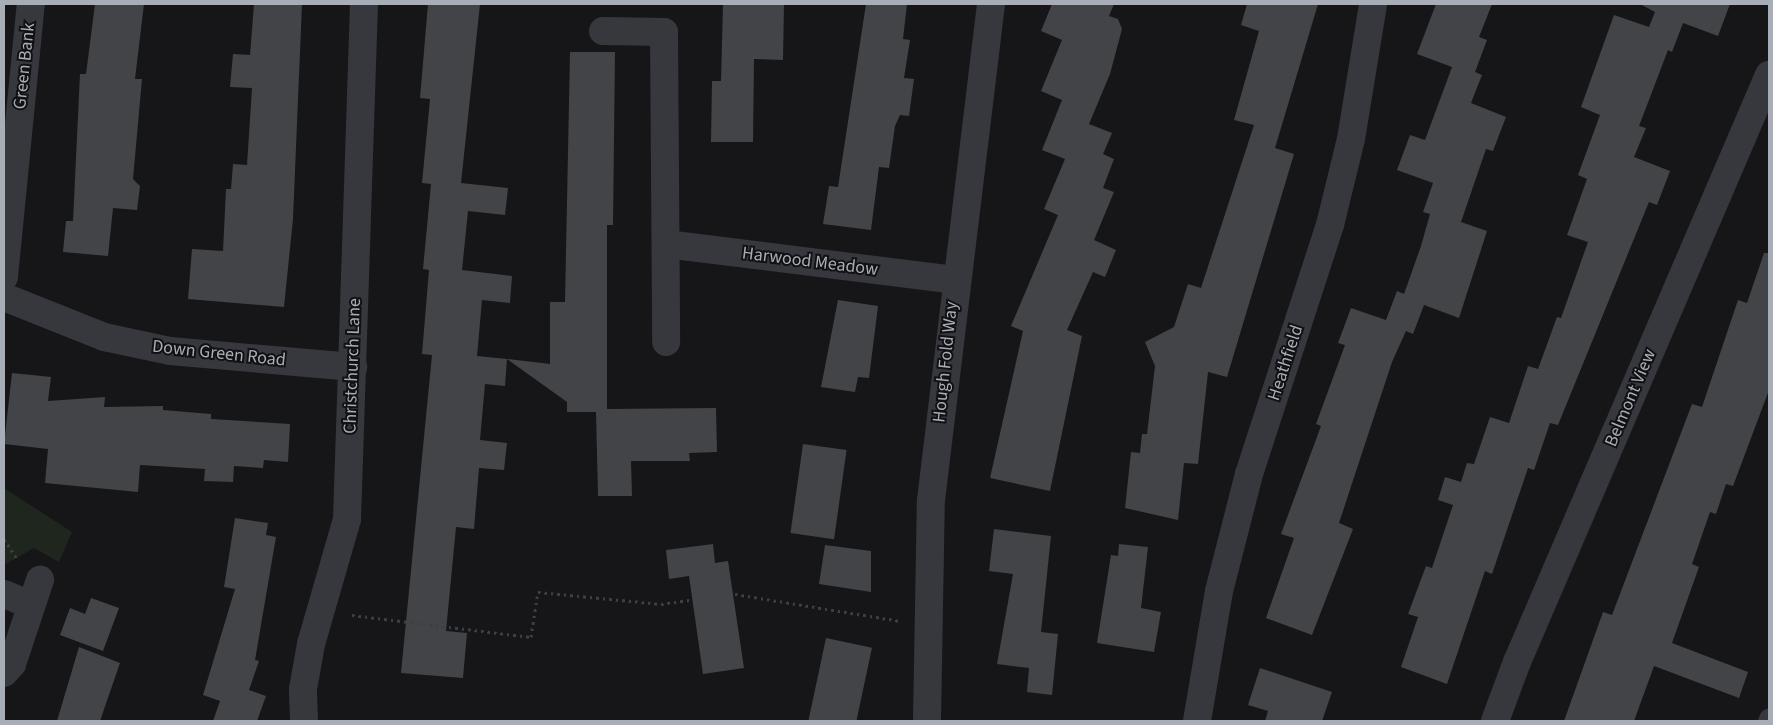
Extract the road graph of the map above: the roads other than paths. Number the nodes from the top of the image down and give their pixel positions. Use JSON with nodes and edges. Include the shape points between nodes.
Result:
{"nodes":[{"id":1,"x":31,"y":4,"type":"edge"},
{"id":2,"x":364,"y":4,"type":"edge"},
{"id":3,"x":991,"y":4,"type":"edge"},
{"id":4,"x":1373,"y":4,"type":"edge"},
{"id":5,"x":603,"y":31,"type":"dead end"},
{"id":6,"x":1769,"y":75,"type":"edge"},
{"id":7,"x":666,"y":244,"type":"junction"},
{"id":8,"x":4,"y":277,"type":"edge"},
{"id":9,"x":955,"y":280,"type":"junction"},
{"id":10,"x":4,"y":297,"type":"edge"},
{"id":11,"x":666,"y":342,"type":"dead end"},
{"id":12,"x":354,"y":367,"type":"junction"},
{"id":13,"x":40,"y":580,"type":"dead end"},
{"id":14,"x":4,"y":594,"type":"edge"},
{"id":15,"x":31,"y":605,"type":"junction"},
{"id":16,"x":4,"y":673,"type":"edge"},
{"id":17,"x":1769,"y":716,"type":"edge"},
{"id":18,"x":304,"y":721,"type":"edge"},
{"id":19,"x":927,"y":721,"type":"edge"},
{"id":20,"x":1197,"y":721,"type":"edge"},
{"id":21,"x":1495,"y":721,"type":"edge"},
{"id":22,"x":1768,"y":721,"type":"edge"}],
"edges":[{"from":1,"to":8,"type":"street","name":"Green Bank"},
{"from":2,"to":12,"type":"street","name":"Christchurch Lane"},
{"from":3,"to":9,"type":"street","name":"Hough Fold Way"},
{"from":4,"to":20,"type":"street","name":"Heathfield","via":[[1351,139],[1330,225],[1250,474],[1219,591]]},
{"from":5,"to":7,"type":"street","via":[[664,32]]},
{"from":6,"to":21,"type":"street","name":"Belmont View","via":[[1517,662]]},
{"from":7,"to":9,"type":"street","name":"Harwood Meadow"},
{"from":7,"to":11,"type":"street"},
{"from":9,"to":19,"type":"street","name":"Hough Fold Way","via":[[932,500]]},
{"from":10,"to":12,"type":"street","name":"Down Green Road","via":[[104,337],[170,351]]},
{"from":12,"to":18,"type":"street","name":"Christchurch Lane","via":[[347,519],[303,689]]},
{"from":13,"to":15,"type":"street"},
{"from":14,"to":15,"type":"street"},
{"from":15,"to":16,"type":"street","via":[[12,664]]},
{"from":17,"to":22,"type":"lane"}]}
